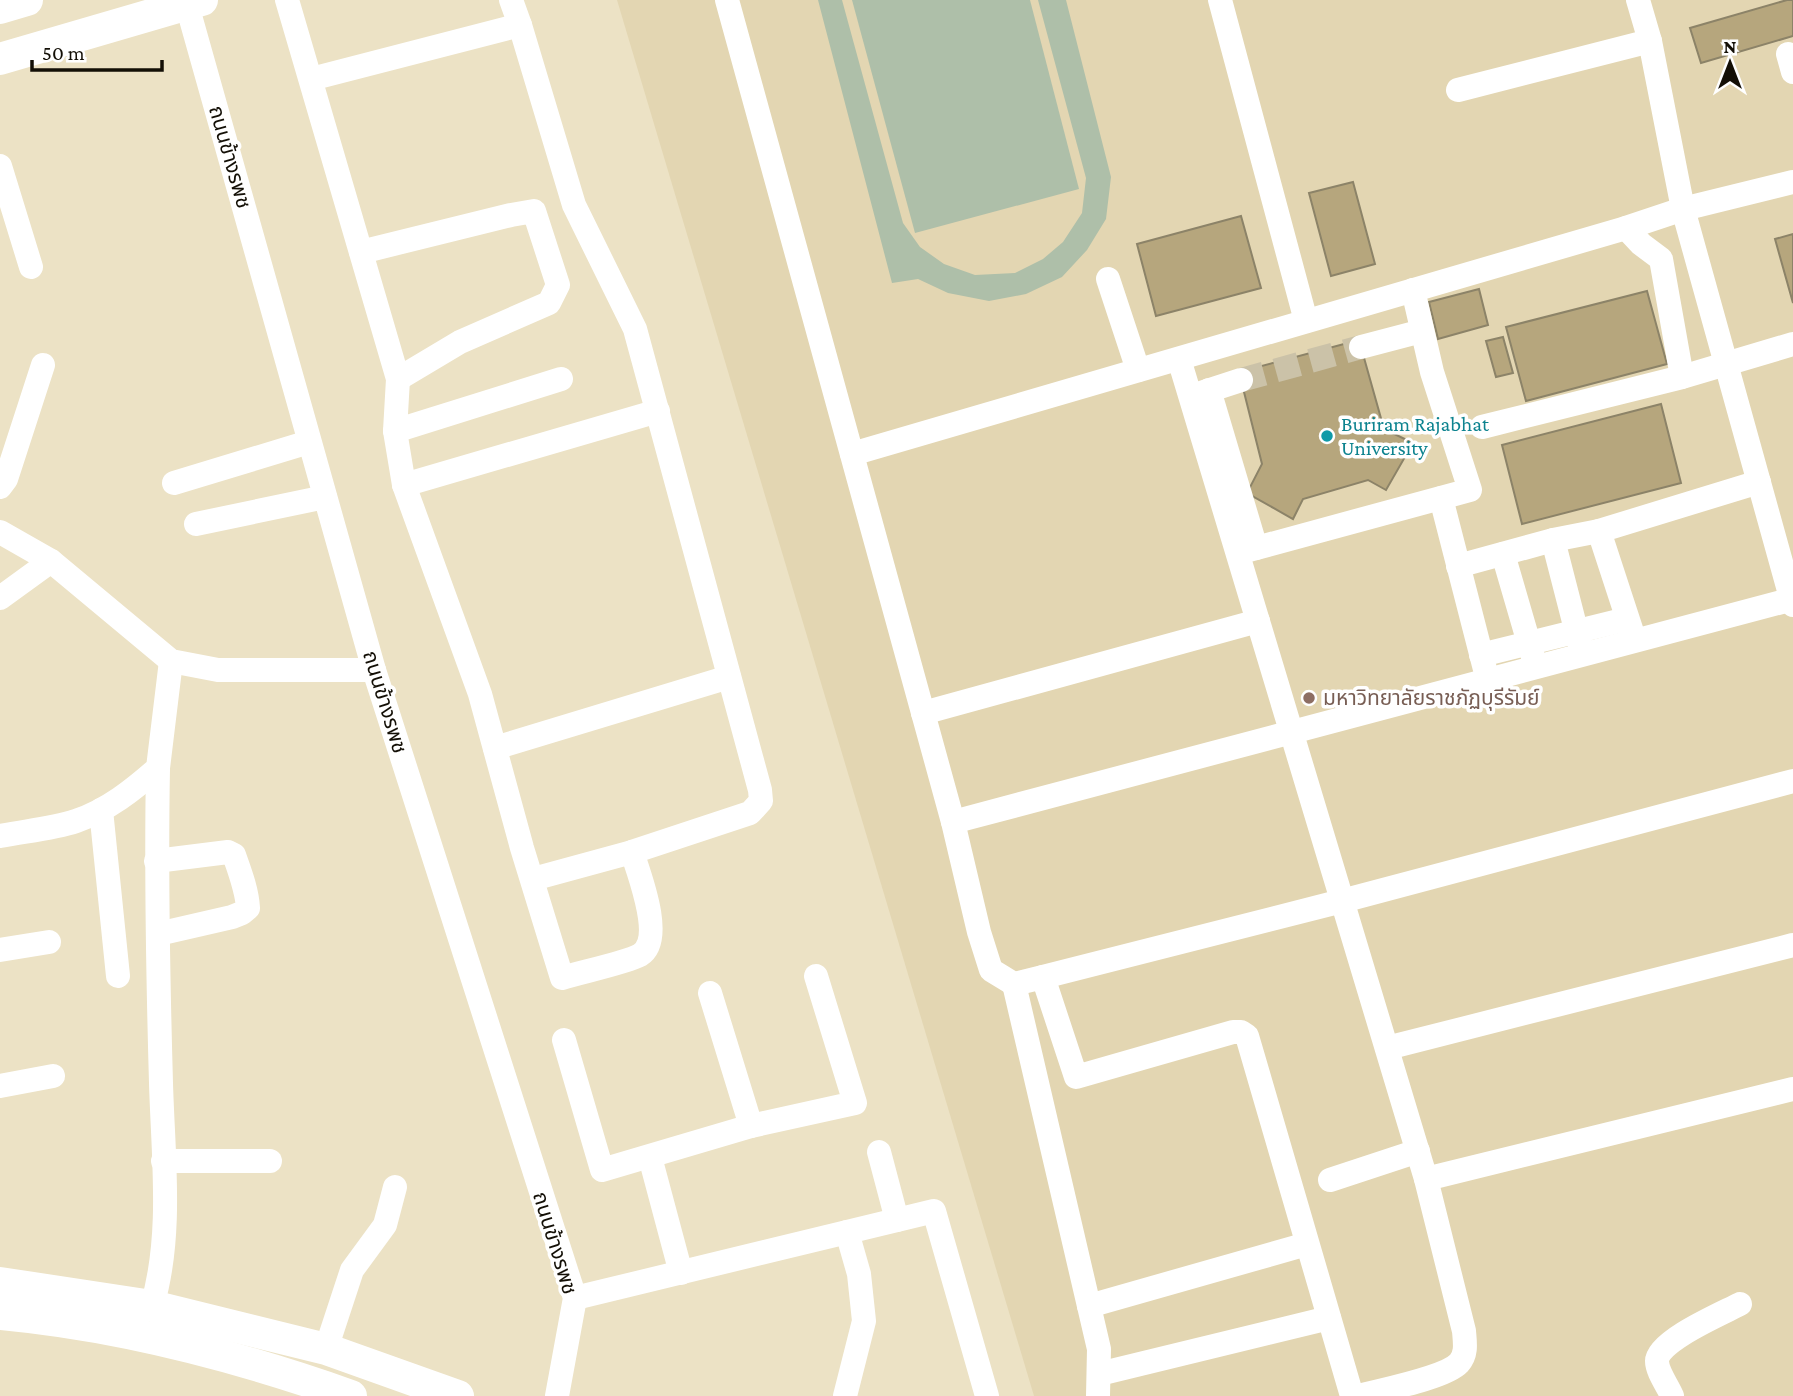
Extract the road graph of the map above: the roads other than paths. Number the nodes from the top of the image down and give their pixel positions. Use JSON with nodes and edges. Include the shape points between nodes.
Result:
{"nodes":[{"id":1,"x":27,"y":0,"type":"edge"},
{"id":2,"x":288,"y":0,"type":"edge"},
{"id":3,"x":511,"y":0,"type":"edge"},
{"id":4,"x":727,"y":0,"type":"edge"},
{"id":5,"x":1220,"y":0,"type":"edge"},
{"id":6,"x":1639,"y":0,"type":"edge"},
{"id":7,"x":195,"y":2,"type":"edge"},
{"id":8,"x":0,"y":8,"type":"edge"},
{"id":9,"x":520,"y":25,"type":"junction"},
{"id":10,"x":1650,"y":41,"type":"junction"},
{"id":11,"x":0,"y":59,"type":"edge"},
{"id":12,"x":311,"y":79,"type":"junction"},
{"id":13,"x":1458,"y":90,"type":"dead end"},
{"id":14,"x":0,"y":166,"type":"edge"},
{"id":15,"x":1793,"y":182,"type":"edge"},
{"id":16,"x":1683,"y":209,"type":"junction"},
{"id":17,"x":1626,"y":228,"type":"junction"},
{"id":18,"x":361,"y":252,"type":"junction"},
{"id":19,"x":32,"y":267,"type":"dead end"},
{"id":20,"x":1108,"y":279,"type":"dead end"},
{"id":21,"x":1413,"y":290,"type":"junction"},
{"id":22,"x":1306,"y":321,"type":"junction"},
{"id":23,"x":1422,"y":331,"type":"junction"},
{"id":24,"x":1793,"y":344,"type":"edge"},
{"id":25,"x":1361,"y":347,"type":"tunnel mouth"},
{"id":26,"x":1179,"y":359,"type":"junction"},
{"id":27,"x":1724,"y":362,"type":"junction"},
{"id":28,"x":43,"y":365,"type":"dead end"},
{"id":29,"x":1138,"y":370,"type":"junction"},
{"id":30,"x":1682,"y":377,"type":"junction"},
{"id":31,"x":398,"y":379,"type":"junction"},
{"id":32,"x":561,"y":379,"type":"dead end"},
{"id":33,"x":1241,"y":380,"type":"tunnel mouth"},
{"id":34,"x":1200,"y":393,"type":"junction"},
{"id":35,"x":658,"y":411,"type":"junction"},
{"id":36,"x":1482,"y":427,"type":"dead end"},
{"id":37,"x":395,"y":431,"type":"junction"},
{"id":38,"x":309,"y":442,"type":"junction"},
{"id":39,"x":852,"y":454,"type":"junction"},
{"id":40,"x":1759,"y":482,"type":"junction"},
{"id":41,"x":174,"y":483,"type":"dead end"},
{"id":42,"x":404,"y":485,"type":"junction"},
{"id":43,"x":0,"y":487,"type":"edge"},
{"id":44,"x":325,"y":497,"type":"junction"},
{"id":45,"x":1441,"y":498,"type":"junction"},
{"id":46,"x":196,"y":524,"type":"dead end"},
{"id":47,"x":1599,"y":531,"type":"junction"},
{"id":48,"x":0,"y":532,"type":"edge"},
{"id":49,"x":1553,"y":540,"type":"junction"},
{"id":50,"x":1247,"y":550,"type":"junction"},
{"id":51,"x":1503,"y":554,"type":"junction"},
{"id":52,"x":51,"y":561,"type":"junction"},
{"id":53,"x":1458,"y":566,"type":"junction"},
{"id":54,"x":0,"y":598,"type":"edge"},
{"id":55,"x":1793,"y":601,"type":"edge"},
{"id":56,"x":1627,"y":619,"type":"junction"},
{"id":57,"x":1258,"y":621,"type":"junction"},
{"id":58,"x":1577,"y":632,"type":"junction"},
{"id":59,"x":1635,"y":642,"type":"junction"},
{"id":60,"x":1529,"y":643,"type":"junction"},
{"id":61,"x":1481,"y":655,"type":"junction"},
{"id":62,"x":1583,"y":656,"type":"junction"},
{"id":63,"x":171,"y":661,"type":"junction"},
{"id":64,"x":1536,"y":668,"type":"junction"},
{"id":65,"x":374,"y":670,"type":"junction"},
{"id":66,"x":729,"y":677,"type":"junction"},
{"id":67,"x":1488,"y":681,"type":"junction"},
{"id":68,"x":923,"y":713,"type":"junction"},
{"id":69,"x":1292,"y":732,"type":"junction"},
{"id":70,"x":495,"y":748,"type":"junction"},
{"id":71,"x":158,"y":768,"type":"junction"},
{"id":72,"x":1793,"y":781,"type":"edge"},
{"id":73,"x":101,"y":810,"type":"junction"},
{"id":74,"x":953,"y":822,"type":"junction"},
{"id":75,"x":0,"y":836,"type":"edge"},
{"id":76,"x":632,"y":852,"type":"junction"},
{"id":77,"x":156,"y":861,"type":"junction"},
{"id":78,"x":533,"y":879,"type":"junction"},
{"id":79,"x":1342,"y":901,"type":"junction"},
{"id":80,"x":158,"y":934,"type":"junction"},
{"id":81,"x":49,"y":942,"type":"dead end"},
{"id":82,"x":1793,"y":945,"type":"edge"},
{"id":83,"x":0,"y":950,"type":"edge"},
{"id":84,"x":118,"y":976,"type":"dead end"},
{"id":85,"x":816,"y":976,"type":"dead end"},
{"id":86,"x":1043,"y":977,"type":"junction"},
{"id":87,"x":1014,"y":984,"type":"junction"},
{"id":88,"x":710,"y":993,"type":"dead end"},
{"id":89,"x":564,"y":1040,"type":"dead end"},
{"id":90,"x":1387,"y":1048,"type":"junction"},
{"id":91,"x":53,"y":1076,"type":"dead end"},
{"id":92,"x":0,"y":1086,"type":"edge"},
{"id":93,"x":1793,"y":1089,"type":"edge"},
{"id":94,"x":751,"y":1126,"type":"junction"},
{"id":95,"x":1418,"y":1151,"type":"junction"},
{"id":96,"x":879,"y":1152,"type":"dead end"},
{"id":97,"x":650,"y":1157,"type":"junction"},
{"id":98,"x":163,"y":1161,"type":"junction"},
{"id":99,"x":270,"y":1161,"type":"dead end"},
{"id":100,"x":1426,"y":1179,"type":"junction"},
{"id":101,"x":1330,"y":1180,"type":"dead end"},
{"id":102,"x":395,"y":1187,"type":"dead end"},
{"id":103,"x":897,"y":1220,"type":"junction"},
{"id":104,"x":847,"y":1232,"type":"junction"},
{"id":105,"x":1307,"y":1244,"type":"junction"},
{"id":106,"x":681,"y":1273,"type":"junction"},
{"id":107,"x":0,"y":1283,"type":"edge"},
{"id":108,"x":575,"y":1298,"type":"junction"},
{"id":109,"x":1740,"y":1304,"type":"dead end"},
{"id":110,"x":152,"y":1306,"type":"junction"},
{"id":111,"x":1089,"y":1306,"type":"junction"},
{"id":112,"x":0,"y":1314,"type":"edge"},
{"id":113,"x":1329,"y":1318,"type":"junction"},
{"id":114,"x":326,"y":1349,"type":"junction"},
{"id":115,"x":1098,"y":1385,"type":"edge"},
{"id":116,"x":351,"y":1396,"type":"edge"},
{"id":117,"x":458,"y":1396,"type":"edge"},
{"id":118,"x":557,"y":1396,"type":"edge"},
{"id":119,"x":845,"y":1396,"type":"edge"},
{"id":120,"x":987,"y":1396,"type":"edge"},
{"id":121,"x":1352,"y":1396,"type":"edge"},
{"id":122,"x":1359,"y":1396,"type":"edge"},
{"id":123,"x":1672,"y":1396,"type":"edge"}],
"edges":[{"from":1,"to":8,"type":"main road"},
{"from":2,"to":12,"type":"street"},
{"from":3,"to":9,"type":"street"},
{"from":4,"to":39,"type":"street"},
{"from":5,"to":22,"type":"street"},
{"from":6,"to":10,"type":"street"},
{"from":7,"to":11,"type":"main road"},
{"from":7,"to":38,"type":"street","name":"ถนนข้างรพช"},
{"from":9,"to":12,"type":"street"},
{"from":9,"to":35,"type":"street","via":[[574,205],[635,329]]},
{"from":10,"to":13,"type":"street"},
{"from":10,"to":16,"type":"street"},
{"from":12,"to":18,"type":"street"},
{"from":14,"to":19,"type":"street"},
{"from":15,"to":16,"type":"street"},
{"from":16,"to":17,"type":"street"},
{"from":16,"to":27,"type":"street"},
{"from":17,"to":21,"type":"street"},
{"from":17,"to":30,"type":"street","via":[[1661,259]]},
{"from":18,"to":31,"type":"street"},
{"from":18,"to":31,"type":"street","via":[[534,211],[558,285],[549,303],[460,342]]},
{"from":20,"to":29,"type":"street"},
{"from":21,"to":22,"type":"street"},
{"from":21,"to":23,"type":"street"},
{"from":22,"to":26,"type":"street"},
{"from":23,"to":25,"type":"street"},
{"from":23,"to":45,"type":"street","via":[[1470,490]]},
{"from":24,"to":27,"type":"street"},
{"from":26,"to":29,"type":"street"},
{"from":26,"to":34,"type":"street"},
{"from":27,"to":30,"type":"street"},
{"from":27,"to":40,"type":"street"},
{"from":28,"to":43,"type":"street"},
{"from":29,"to":39,"type":"street"},
{"from":30,"to":36,"type":"street"},
{"from":31,"to":37,"type":"street"},
{"from":32,"to":37,"type":"street"},
{"from":33,"to":34,"type":"street"},
{"from":34,"to":50,"type":"street"},
{"from":35,"to":42,"type":"street"},
{"from":35,"to":66,"type":"street"},
{"from":37,"to":42,"type":"street"},
{"from":38,"to":41,"type":"street"},
{"from":38,"to":44,"type":"street","name":"ถนนข้างรพช"},
{"from":39,"to":68,"type":"street"},
{"from":40,"to":47,"type":"street"},
{"from":40,"to":55,"type":"street"},
{"from":42,"to":70,"type":"street"},
{"from":44,"to":46,"type":"street"},
{"from":44,"to":65,"type":"street","name":"ถนนข้างรพช"},
{"from":45,"to":50,"type":"street"},
{"from":45,"to":53,"type":"street"},
{"from":47,"to":49,"type":"street"},
{"from":47,"to":56,"type":"street"},
{"from":48,"to":52,"type":"street"},
{"from":49,"to":51,"type":"street"},
{"from":49,"to":58,"type":"street"},
{"from":50,"to":57,"type":"street"},
{"from":51,"to":53,"type":"street"},
{"from":51,"to":60,"type":"street"},
{"from":52,"to":54,"type":"street"},
{"from":52,"to":63,"type":"street"},
{"from":53,"to":61,"type":"street"},
{"from":55,"to":59,"type":"street"},
{"from":56,"to":58,"type":"street"},
{"from":56,"to":59,"type":"street"},
{"from":57,"to":68,"type":"street"},
{"from":57,"to":69,"type":"street"},
{"from":58,"to":60,"type":"street"},
{"from":58,"to":62,"type":"street"},
{"from":59,"to":62,"type":"street"},
{"from":60,"to":61,"type":"street"},
{"from":60,"to":64,"type":"street"},
{"from":61,"to":67,"type":"street"},
{"from":62,"to":64,"type":"street"},
{"from":63,"to":65,"type":"street","via":[[218,670]]},
{"from":63,"to":71,"type":"street"},
{"from":64,"to":67,"type":"street"},
{"from":65,"to":108,"type":"street","name":"ถนนข้างรพช"},
{"from":66,"to":70,"type":"street"},
{"from":66,"to":76,"type":"street","via":[[761,801],[750,813]]},
{"from":67,"to":69,"type":"street"},
{"from":68,"to":74,"type":"street"},
{"from":69,"to":74,"type":"street"},
{"from":69,"to":79,"type":"street"},
{"from":70,"to":78,"type":"street"},
{"from":71,"to":73,"type":"street","via":[[126,796]]},
{"from":71,"to":77,"type":"street"},
{"from":72,"to":79,"type":"street"},
{"from":73,"to":75,"type":"street","via":[[74,822]]},
{"from":73,"to":84,"type":"street"},
{"from":74,"to":87,"type":"street","via":[[991,970]]},
{"from":76,"to":78,"type":"street"},
{"from":76,"to":78,"type":"street","via":[[649,909],[647,948],[641,954],[562,978]]},
{"from":77,"to":80,"type":"street"},
{"from":77,"to":80,"type":"street","via":[[234,855],[248,908],[232,917]]},
{"from":79,"to":86,"type":"street"},
{"from":79,"to":90,"type":"street"},
{"from":80,"to":98,"type":"street"},
{"from":81,"to":83,"type":"street"},
{"from":82,"to":90,"type":"street"},
{"from":85,"to":94,"type":"street","via":[[855,1103]]},
{"from":86,"to":87,"type":"street"},
{"from":86,"to":105,"type":"street","via":[[1076,1077],[1233,1032],[1247,1036]]},
{"from":87,"to":111,"type":"street"},
{"from":88,"to":94,"type":"street"},
{"from":89,"to":97,"type":"street","via":[[601,1170]]},
{"from":90,"to":95,"type":"street"},
{"from":91,"to":92,"type":"street"},
{"from":93,"to":100,"type":"street"},
{"from":94,"to":97,"type":"street"},
{"from":95,"to":100,"type":"street"},
{"from":95,"to":101,"type":"street"},
{"from":96,"to":103,"type":"street"},
{"from":97,"to":106,"type":"street"},
{"from":98,"to":99,"type":"street"},
{"from":98,"to":110,"type":"street","via":[[162,1267]]},
{"from":100,"to":122,"type":"street","via":[[1466,1350],[1458,1364],[1441,1374]]},
{"from":102,"to":114,"type":"street","via":[[384,1225],[352,1270]]},
{"from":103,"to":104,"type":"street"},
{"from":103,"to":120,"type":"street","via":[[934,1211]]},
{"from":104,"to":106,"type":"street"},
{"from":104,"to":119,"type":"street","via":[[859,1274],[864,1321]]},
{"from":105,"to":111,"type":"street"},
{"from":105,"to":113,"type":"street"},
{"from":106,"to":108,"type":"street"},
{"from":107,"to":110,"type":"main road"},
{"from":108,"to":118,"type":"street","name":"ถนนข้างรพช"},
{"from":109,"to":123,"type":"street","via":[[1661,1351],[1658,1366]]},
{"from":110,"to":114,"type":"main road"},
{"from":111,"to":115,"type":"street","via":[[1099,1349]]},
{"from":112,"to":116,"type":"main road","via":[[158,1339]]},
{"from":113,"to":115,"type":"street"},
{"from":113,"to":121,"type":"street"},
{"from":114,"to":117,"type":"main road"}]}
